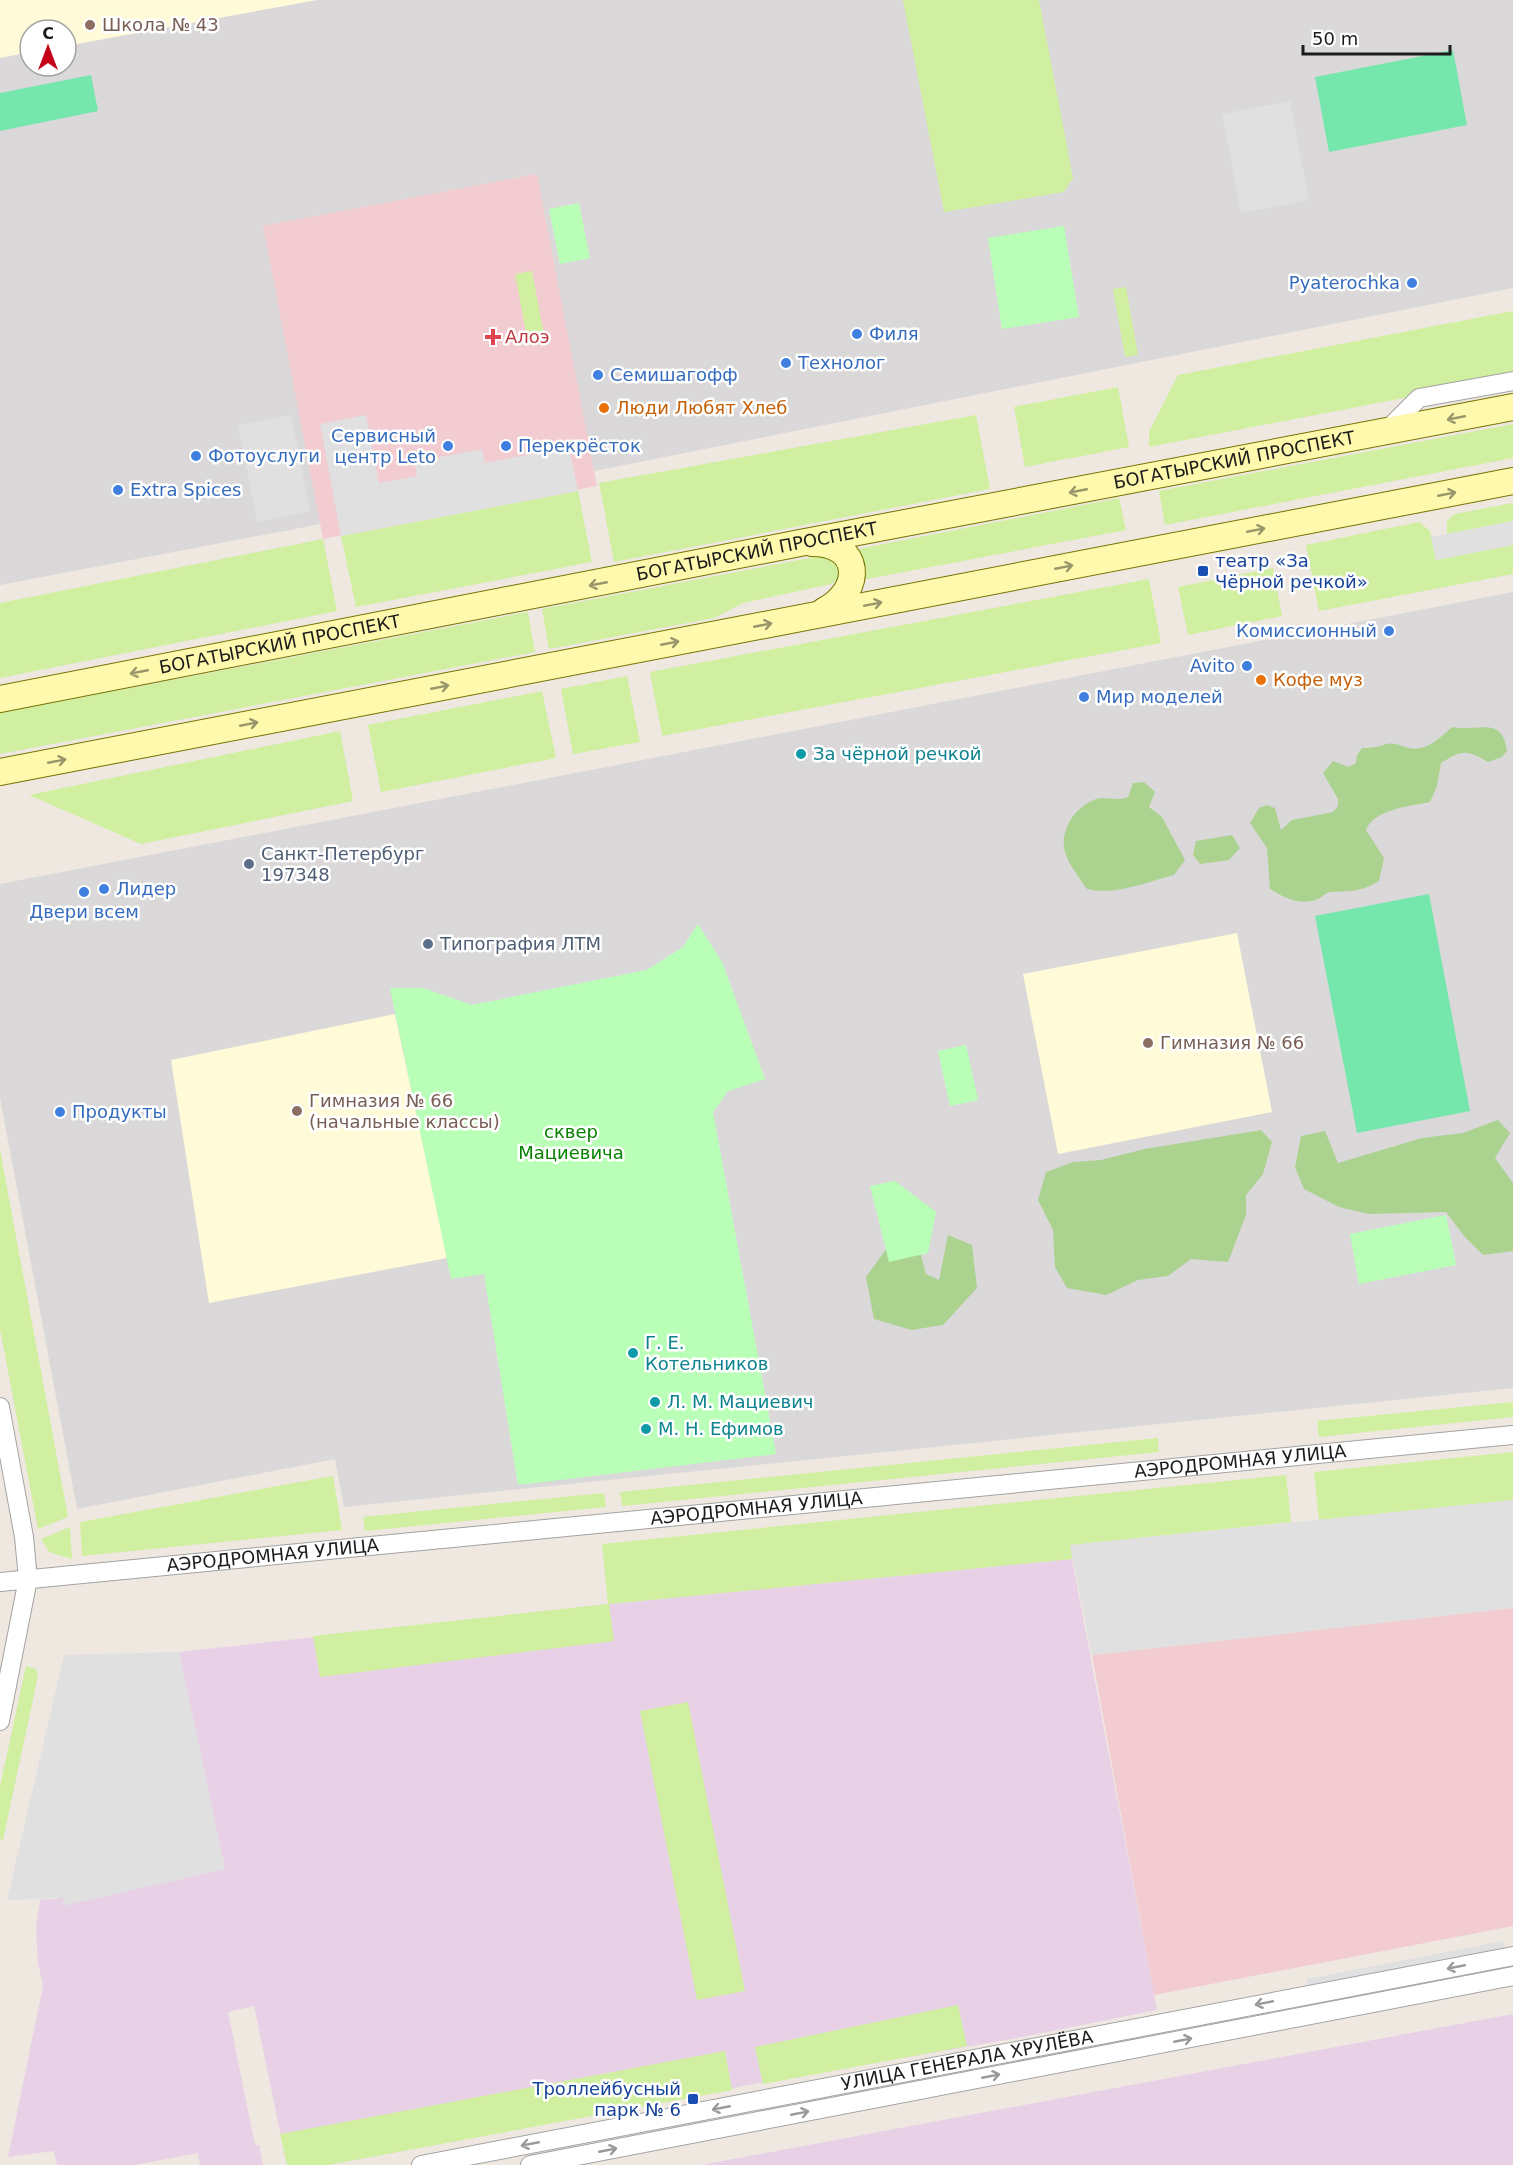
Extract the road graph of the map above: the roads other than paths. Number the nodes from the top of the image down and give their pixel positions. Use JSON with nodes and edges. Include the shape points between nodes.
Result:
{"nodes":[{"id":1,"x":1513,"y":381,"type":"edge"},
{"id":2,"x":1513,"y":407,"type":"edge"},
{"id":3,"x":1385,"y":432,"type":"junction"},
{"id":4,"x":1513,"y":481,"type":"edge"},
{"id":5,"x":800,"y":543,"type":"junction"},
{"id":6,"x":815,"y":615,"type":"junction"},
{"id":7,"x":0,"y":699,"type":"edge"},
{"id":8,"x":0,"y":772,"type":"edge"},
{"id":9,"x":0,"y":1407,"type":"edge"},
{"id":10,"x":1513,"y":1435,"type":"edge"},
{"id":11,"x":28,"y":1579,"type":"junction"},
{"id":12,"x":0,"y":1582,"type":"edge"},
{"id":13,"x":0,"y":1721,"type":"edge"},
{"id":14,"x":1513,"y":1956,"type":"edge"},
{"id":15,"x":1513,"y":1976,"type":"edge"},
{"id":16,"x":421,"y":2165,"type":"edge"},
{"id":17,"x":530,"y":2165,"type":"edge"}],
"edges":[{"from":1,"to":3,"type":"street","via":[[1419,398]]},
{"from":2,"to":3,"type":"main road","name":"БОГАТЫРСКИЙ ПРОСПЕКТ","one_way":true},
{"from":3,"to":5,"type":"main road","name":"БОГАТЫРСКИЙ ПРОСПЕКТ","one_way":true},
{"from":6,"to":4,"type":"main road","one_way":true},
{"from":5,"to":6,"type":"main road","via":[[835,546],[852,568],[848,592]]},
{"from":5,"to":7,"type":"main road","name":"БОГАТЫРСКИЙ ПРОСПЕКТ","one_way":true},
{"from":8,"to":6,"type":"main road","one_way":true},
{"from":9,"to":11,"type":"street"},
{"from":10,"to":11,"type":"street","name":"АЭРОДРОМНАЯ УЛИЦА"},
{"from":11,"to":12,"type":"street","name":"АЭРОДРОМНАЯ УЛИЦА"},
{"from":11,"to":13,"type":"street"},
{"from":14,"to":16,"type":"street","name":"УЛИЦА ГЕНЕРАЛА ХРУЛЁВА","one_way":true},
{"from":17,"to":15,"type":"street","name":"УЛИЦА ГЕНЕРАЛА ХРУЛЁВА","one_way":true}]}
